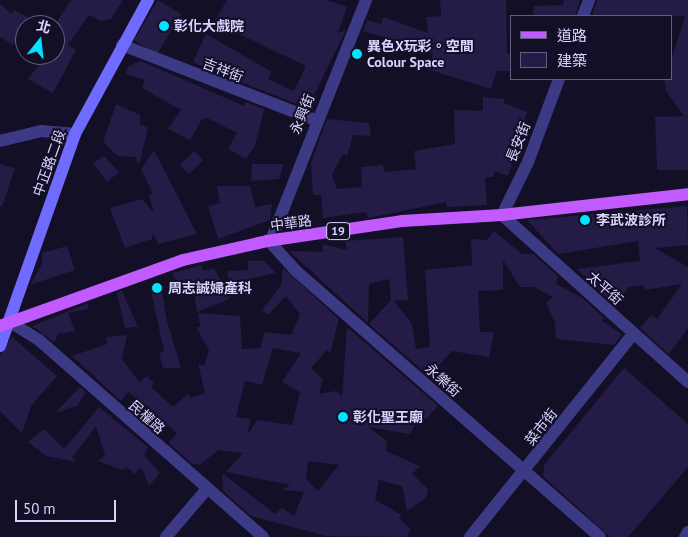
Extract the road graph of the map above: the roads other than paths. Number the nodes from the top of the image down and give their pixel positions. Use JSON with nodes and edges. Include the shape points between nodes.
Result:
{"nodes":[{"id":1,"x":148,"y":0,"type":"edge"},
{"id":2,"x":366,"y":0,"type":"edge"},
{"id":3,"x":589,"y":0,"type":"edge"},
{"id":4,"x":583,"y":15,"type":"edge"},
{"id":5,"x":122,"y":45,"type":"junction"},
{"id":6,"x":558,"y":80,"type":"edge"},
{"id":7,"x":315,"y":120,"type":"junction"},
{"id":8,"x":75,"y":134,"type":"junction"},
{"id":9,"x":0,"y":141,"type":"edge"},
{"id":10,"x":688,"y":194,"type":"edge"},
{"id":11,"x":502,"y":215,"type":"junction"},
{"id":12,"x":270,"y":242,"type":"junction"},
{"id":13,"x":5,"y":324,"type":"edge"},
{"id":14,"x":633,"y":334,"type":"junction"},
{"id":15,"x":0,"y":346,"type":"edge"},
{"id":16,"x":688,"y":382,"type":"edge"},
{"id":17,"x":525,"y":472,"type":"junction"},
{"id":18,"x":206,"y":490,"type":"junction"},
{"id":19,"x":688,"y":532,"type":"edge"},
{"id":20,"x":166,"y":537,"type":"edge"},
{"id":21,"x":263,"y":537,"type":"edge"},
{"id":22,"x":470,"y":537,"type":"edge"},
{"id":23,"x":600,"y":537,"type":"edge"},
{"id":24,"x":685,"y":537,"type":"edge"}],
"edges":[{"from":1,"to":5,"type":"street","name":"中正路二段"},
{"from":2,"to":7,"type":"street","name":"永興街"},
{"from":3,"to":4,"type":"street"},
{"from":5,"to":7,"type":"street","name":"吉祥街"},
{"from":5,"to":8,"type":"street","name":"中正路二段"},
{"from":6,"to":11,"type":"street","name":"長安街","via":[[528,162]]},
{"from":7,"to":12,"type":"street","name":"永興街"},
{"from":8,"to":9,"type":"street","via":[[40,131]]},
{"from":8,"to":13,"type":"street","name":"中正路二段"},
{"from":10,"to":11,"type":"main road","name":"中華路","number":"19"},
{"from":11,"to":12,"type":"main road","name":"中華路","number":"19","via":[[402,221]]},
{"from":11,"to":14,"type":"street","name":"太平街"},
{"from":12,"to":13,"type":"main road","name":"中華路","number":"19","via":[[183,260]]},
{"from":12,"to":17,"type":"street","name":"永樂街","via":[[295,270]]},
{"from":13,"to":15,"type":"street","name":"中正路二段"},
{"from":13,"to":18,"type":"street","name":"民權路","via":[[39,340]]},
{"from":14,"to":16,"type":"street","name":"太平街"},
{"from":14,"to":17,"type":"street","name":"菜市街"},
{"from":17,"to":22,"type":"street","name":"菜市街"},
{"from":17,"to":23,"type":"street","name":"永樂街"},
{"from":18,"to":20,"type":"street"},
{"from":18,"to":21,"type":"street","name":"民權路"},
{"from":19,"to":24,"type":"street"}]}
